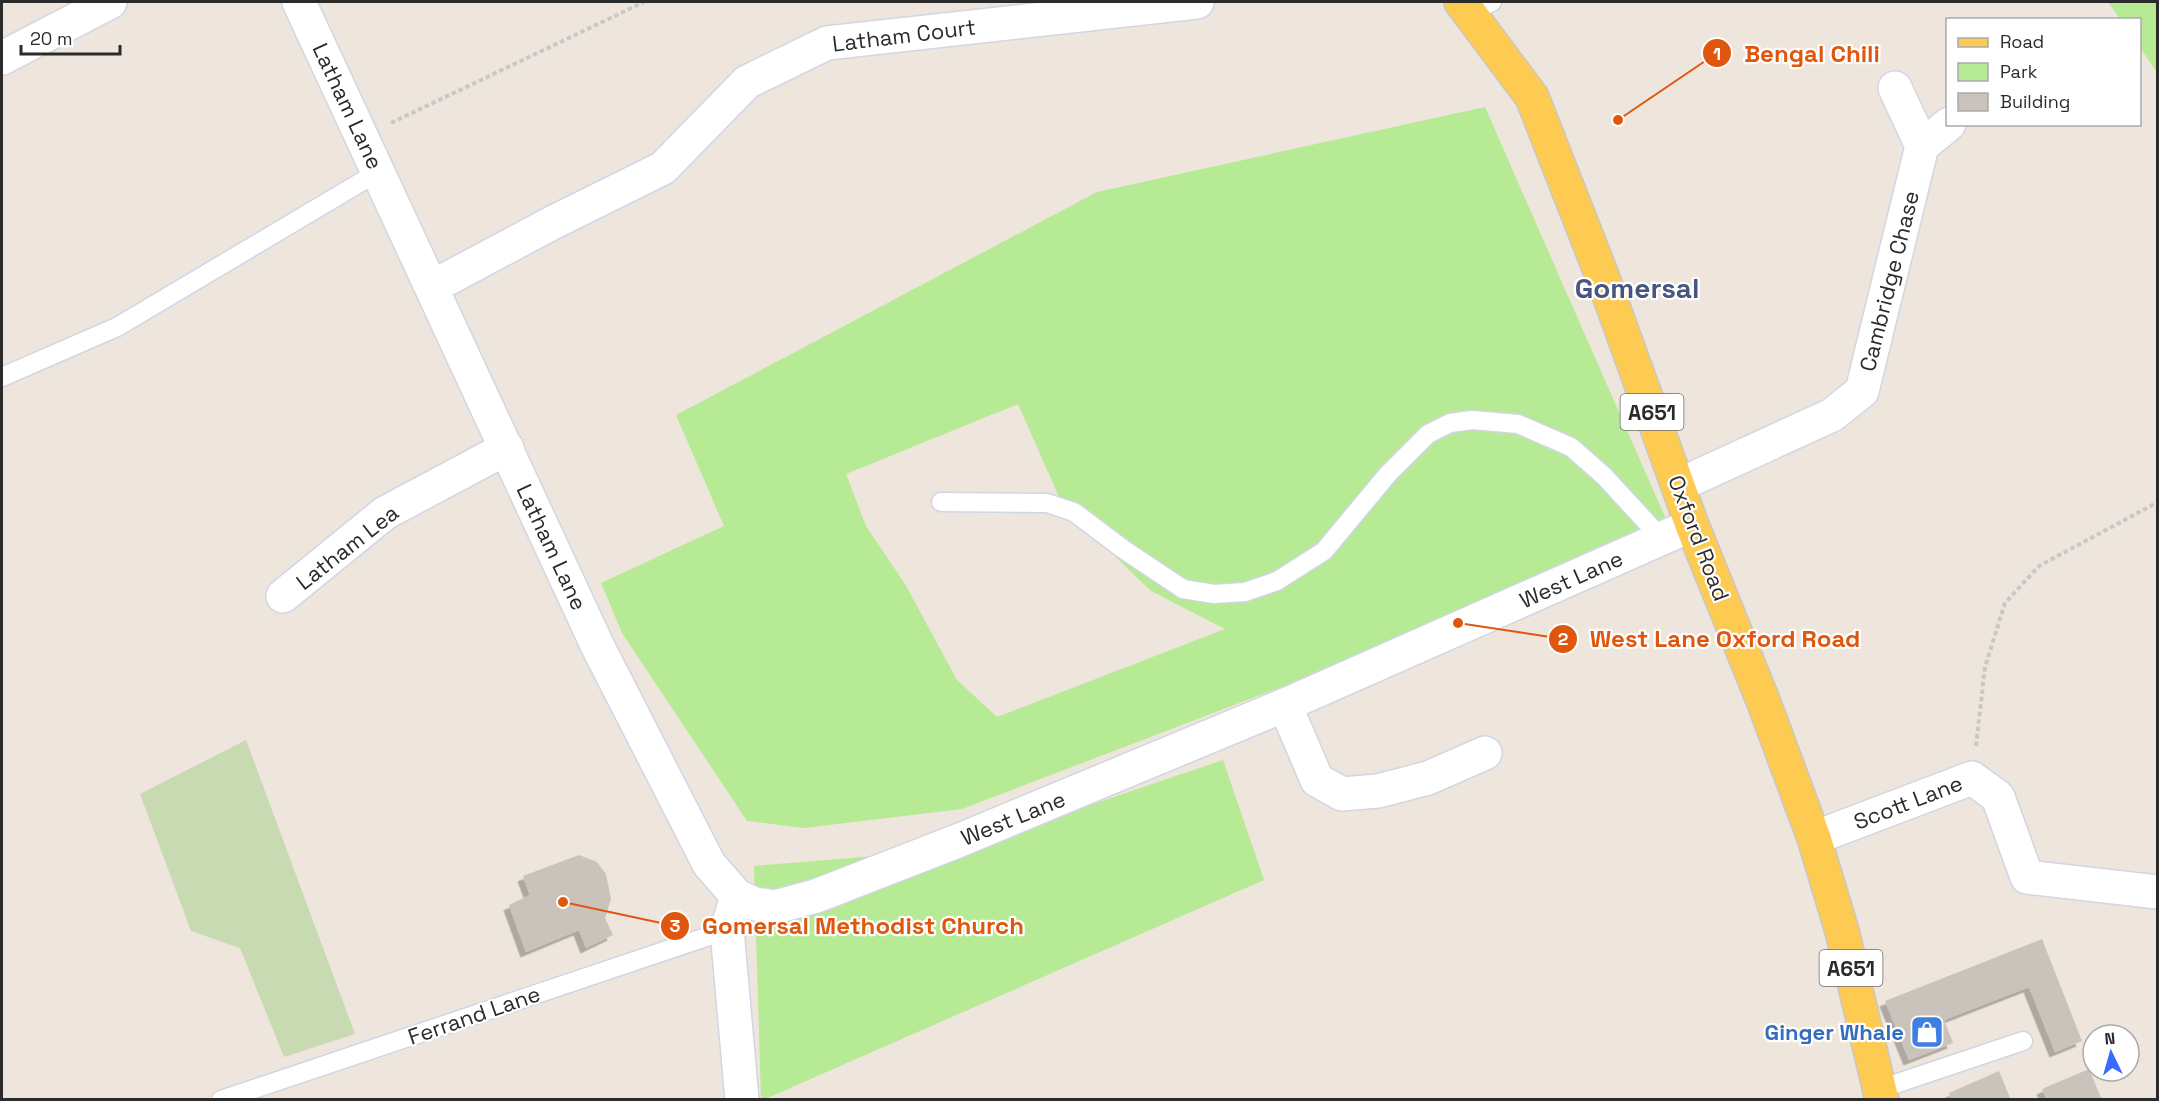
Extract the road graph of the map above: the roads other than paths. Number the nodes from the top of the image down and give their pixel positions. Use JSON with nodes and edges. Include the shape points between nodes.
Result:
{"nodes":[{"id":1,"x":110,"y":2,"type":"edge"},
{"id":2,"x":300,"y":2,"type":"edge"},
{"id":3,"x":1197,"y":2,"type":"edge"},
{"id":4,"x":1475,"y":5,"type":"edge"},
{"id":5,"x":2,"y":58,"type":"edge"},
{"id":6,"x":1895,"y":88,"type":"dead end"},
{"id":7,"x":1947,"y":126,"type":"edge"},
{"id":8,"x":1922,"y":146,"type":"junction"},
{"id":9,"x":378,"y":172,"type":"junction"},
{"id":10,"x":432,"y":287,"type":"junction"},
{"id":11,"x":2,"y":377,"type":"edge"},
{"id":12,"x":507,"y":448,"type":"junction"},
{"id":13,"x":1679,"y":485,"type":"junction"},
{"id":14,"x":941,"y":502,"type":"dead end"},
{"id":15,"x":1692,"y":525,"type":"junction"},
{"id":16,"x":1662,"y":539,"type":"junction"},
{"id":17,"x":284,"y":596,"type":"dead end"},
{"id":18,"x":1285,"y":705,"type":"junction"},
{"id":19,"x":1485,"y":753,"type":"dead end"},
{"id":20,"x":1814,"y":838,"type":"junction"},
{"id":21,"x":2157,"y":892,"type":"edge"},
{"id":22,"x":737,"y":896,"type":"junction"},
{"id":23,"x":727,"y":930,"type":"junction"},
{"id":24,"x":2023,"y":1041,"type":"dead end"},
{"id":25,"x":1881,"y":1094,"type":"edge"},
{"id":26,"x":221,"y":1100,"type":"edge"},
{"id":27,"x":742,"y":1100,"type":"edge"}],
"edges":[{"from":1,"to":5,"type":"street"},
{"from":2,"to":9,"type":"street","name":"Latham Lane"},
{"from":3,"to":10,"type":"street","name":"Latham Court","via":[[827,43],[747,82],[663,168]]},
{"from":4,"to":13,"type":"main road","name":"Oxford Road","number":"A651","via":[[1532,97]]},
{"from":6,"to":8,"type":"street"},
{"from":7,"to":8,"type":"street"},
{"from":8,"to":13,"type":"street","name":"Cambridge Chase","via":[[1862,391],[1833,415]]},
{"from":9,"to":10,"type":"street","name":"Latham Lane"},
{"from":9,"to":11,"type":"lane","via":[[117,327]]},
{"from":10,"to":12,"type":"street","name":"Latham Lane"},
{"from":12,"to":17,"type":"street","name":"Latham Lea","via":[[385,513]]},
{"from":12,"to":22,"type":"street","name":"Latham Lane","via":[[598,647],[709,864]]},
{"from":13,"to":15,"type":"main road","name":"Oxford Road","number":"A651"},
{"from":14,"to":16,"type":"lane","via":[[1047,503],[1074,512],[1183,589],[1214,594],[1245,592],[1277,581],[1324,551],[1388,474],[1428,434],[1450,423],[1472,420],[1518,424],[1571,447],[1604,476]]},
{"from":15,"to":16,"type":"street","name":"West Lane"},
{"from":15,"to":20,"type":"main road","name":"Oxford Road","number":"A651"},
{"from":16,"to":18,"type":"street","name":"West Lane"},
{"from":18,"to":19,"type":"street","via":[[1317,780],[1342,794],[1378,791],[1428,778]]},
{"from":18,"to":22,"type":"street","name":"West Lane","via":[[816,896],[775,907]]},
{"from":20,"to":21,"type":"street","name":"Scott Lane","via":[[1972,778],[1998,797],[2027,878]]},
{"from":20,"to":25,"type":"main road","name":"Oxford Road","number":"A651","via":[[1842,931]]},
{"from":22,"to":23,"type":"street"},
{"from":23,"to":26,"type":"lane","name":"Ferrand Lane"},
{"from":23,"to":27,"type":"street"},
{"from":24,"to":25,"type":"lane"}]}
